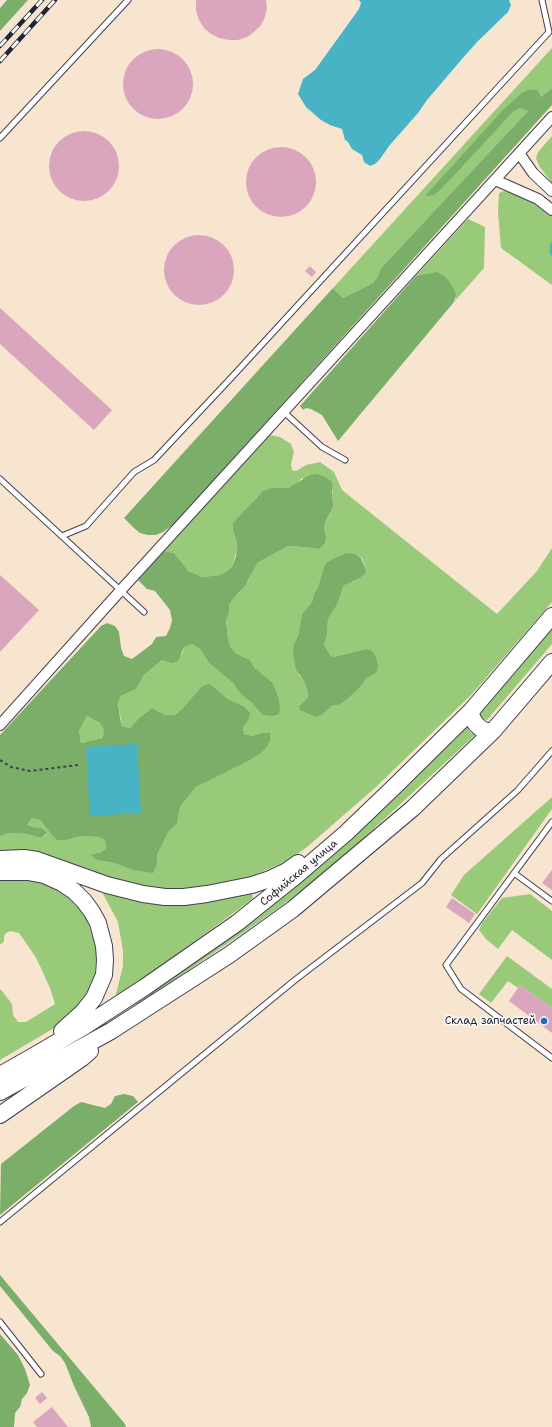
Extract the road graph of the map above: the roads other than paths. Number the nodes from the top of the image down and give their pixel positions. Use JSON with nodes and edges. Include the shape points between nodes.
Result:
{"nodes":[{"id":1,"x":128,"y":0,"type":"edge"},
{"id":2,"x":542,"y":0,"type":"edge"},
{"id":3,"x":552,"y":117,"type":"edge"},
{"id":4,"x":0,"y":138,"type":"edge"},
{"id":5,"x":519,"y":153,"type":"junction"},
{"id":6,"x":495,"y":180,"type":"junction"},
{"id":7,"x":552,"y":191,"type":"edge"},
{"id":8,"x":552,"y":210,"type":"edge"},
{"id":9,"x":284,"y":412,"type":"junction"},
{"id":10,"x":345,"y":460,"type":"dead end"},
{"id":11,"x":0,"y":479,"type":"edge"},
{"id":12,"x":62,"y":536,"type":"junction"},
{"id":13,"x":121,"y":590,"type":"junction"},
{"id":14,"x":144,"y":612,"type":"dead end"},
{"id":15,"x":552,"y":616,"type":"edge"},
{"id":16,"x":552,"y":662,"type":"edge"},
{"id":17,"x":471,"y":711,"type":"junction"},
{"id":18,"x":0,"y":725,"type":"edge"},
{"id":19,"x":492,"y":731,"type":"junction"},
{"id":20,"x":552,"y":751,"type":"edge"},
{"id":21,"x":552,"y":822,"type":"edge"},
{"id":22,"x":547,"y":828,"type":"junction"},
{"id":23,"x":346,"y":832,"type":"junction"},
{"id":24,"x":552,"y":832,"type":"edge"},
{"id":25,"x":0,"y":860,"type":"edge"},
{"id":26,"x":0,"y":872,"type":"edge"},
{"id":27,"x":514,"y":873,"type":"junction"},
{"id":28,"x":552,"y":901,"type":"edge"},
{"id":29,"x":111,"y":1031,"type":"junction"},
{"id":30,"x":30,"y":1058,"type":"junction"},
{"id":31,"x":552,"y":1058,"type":"edge"},
{"id":32,"x":0,"y":1075,"type":"edge"},
{"id":33,"x":0,"y":1092,"type":"edge"},
{"id":34,"x":0,"y":1115,"type":"edge"},
{"id":35,"x":0,"y":1222,"type":"edge"},
{"id":36,"x":0,"y":1322,"type":"edge"},
{"id":37,"x":41,"y":1374,"type":"dead end"}],
"edges":[{"from":1,"to":4,"type":"lane"},
{"from":2,"to":12,"type":"lane","via":[[549,32],[154,460],[134,472],[86,526]]},
{"from":3,"to":5,"type":"street"},
{"from":5,"to":6,"type":"street"},
{"from":5,"to":7,"type":"street","via":[[533,173]]},
{"from":6,"to":8,"type":"street","via":[[538,199]]},
{"from":6,"to":9,"type":"street"},
{"from":9,"to":10,"type":"lane","via":[[322,447]]},
{"from":9,"to":13,"type":"street"},
{"from":11,"to":12,"type":"lane"},
{"from":12,"to":13,"type":"lane"},
{"from":13,"to":14,"type":"lane"},
{"from":13,"to":18,"type":"street"},
{"from":15,"to":17,"type":"main road","name":"Софийская улица"},
{"from":16,"to":19,"type":"main road","name":"Софийская улица"},
{"from":17,"to":19,"type":"main road","via":[[475,723],[480,728]]},
{"from":17,"to":23,"type":"main road","name":"Софийская улица"},
{"from":19,"to":29,"type":"main road","name":"Софийская улица","via":[[412,809],[292,909],[222,960]]},
{"from":20,"to":35,"type":"lane","via":[[518,790],[441,859],[422,883],[295,980]]},
{"from":21,"to":22,"type":"lane"},
{"from":22,"to":24,"type":"lane"},
{"from":22,"to":27,"type":"lane"},
{"from":23,"to":25,"type":"main road","via":[[287,871],[270,879],[228,891],[184,897],[143,894],[107,885],[36,860]]},
{"from":23,"to":30,"type":"main road","name":"Софийская улица","via":[[287,884],[237,923],[145,987]]},
{"from":26,"to":30,"type":"main road","via":[[44,875],[74,891],[92,912],[104,946],[104,974],[94,998],[66,1028]]},
{"from":27,"to":28,"type":"lane"},
{"from":27,"to":31,"type":"lane","via":[[446,966],[461,989]]},
{"from":29,"to":33,"type":"main road","name":"Софийская улица"},
{"from":29,"to":34,"type":"main road","via":[[82,1058]]},
{"from":30,"to":32,"type":"main road","name":"Софийская улица"},
{"from":36,"to":37,"type":"lane"}]}
